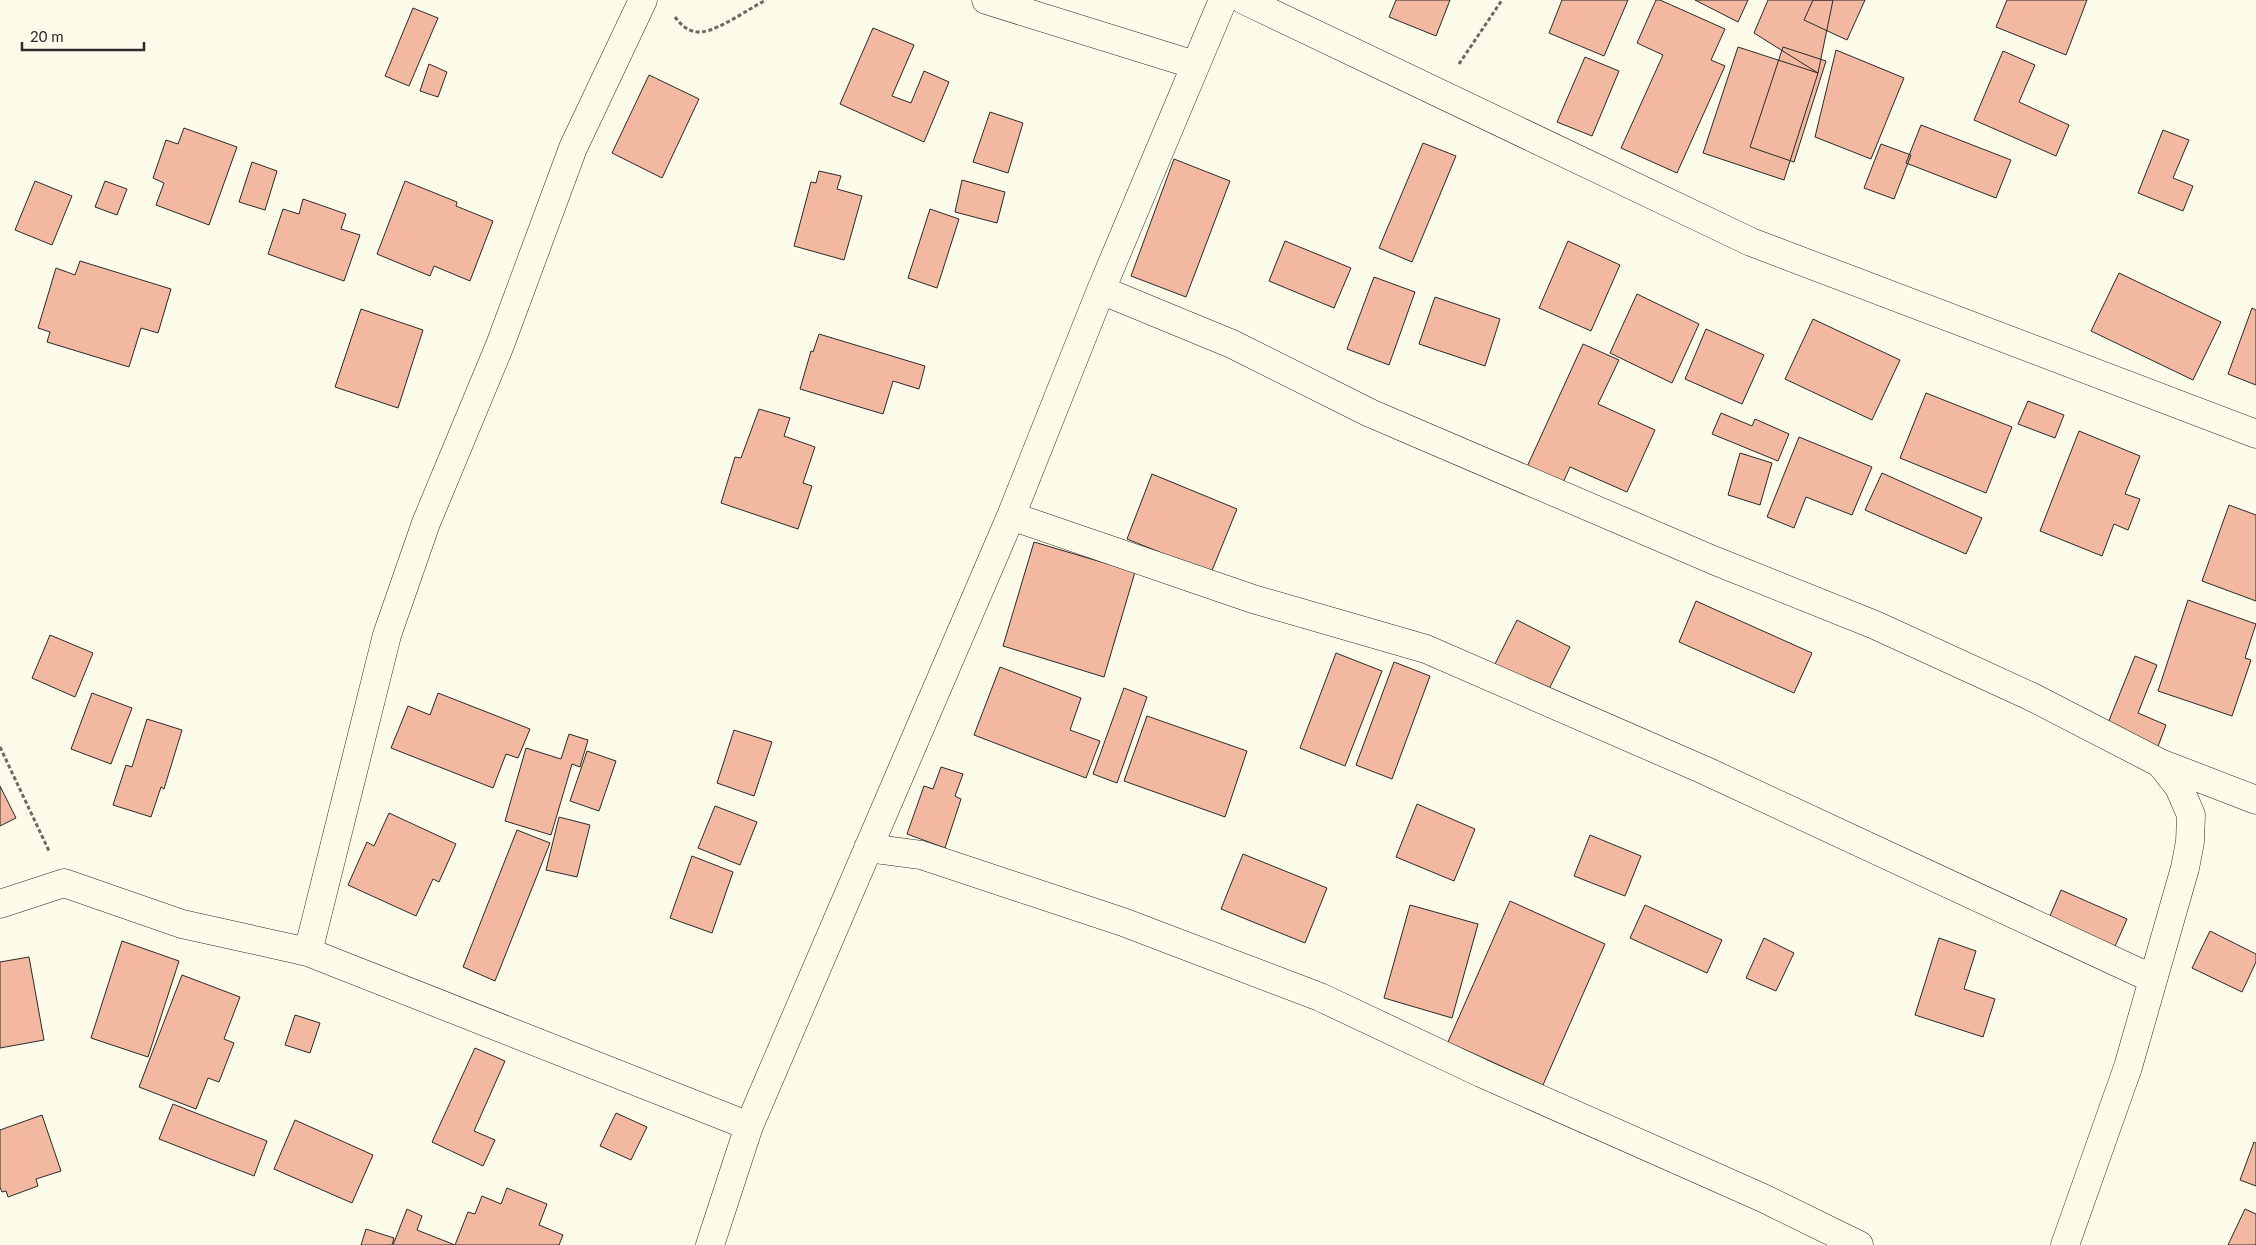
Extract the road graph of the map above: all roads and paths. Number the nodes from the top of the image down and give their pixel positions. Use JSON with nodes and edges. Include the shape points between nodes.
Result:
{"nodes":[{"id":1,"x":643,"y":0,"type":"edge"},
{"id":2,"x":766,"y":0,"type":"edge"},
{"id":3,"x":986,"y":0,"type":"edge"},
{"id":4,"x":1223,"y":0,"type":"edge"},
{"id":5,"x":1244,"y":0,"type":"edge"},
{"id":6,"x":1502,"y":0,"type":"edge"},
{"id":7,"x":670,"y":12,"type":"dead end"},
{"id":8,"x":1195,"y":65,"type":"junction"},
{"id":9,"x":1440,"y":94,"type":"junction"},
{"id":10,"x":1101,"y":290,"type":"junction"},
{"id":11,"x":2256,"y":434,"type":"edge"},
{"id":12,"x":1011,"y":516,"type":"junction"},
{"id":13,"x":0,"y":747,"type":"edge"},
{"id":14,"x":2160,"y":762,"type":"junction"},
{"id":15,"x":2256,"y":800,"type":"edge"},
{"id":16,"x":868,"y":848,"type":"junction"},
{"id":17,"x":64,"y":883,"type":"junction"},
{"id":18,"x":0,"y":904,"type":"edge"},
{"id":19,"x":308,"y":952,"type":"junction"},
{"id":20,"x":2153,"y":979,"type":"junction"},
{"id":21,"x":749,"y":1126,"type":"junction"},
{"id":22,"x":710,"y":1245,"type":"edge"},
{"id":23,"x":1859,"y":1245,"type":"edge"},
{"id":24,"x":2065,"y":1245,"type":"edge"}],
"edges":[{"from":1,"to":19,"type":"street","via":[[573,148],[500,345],[426,523],[387,635]]},
{"from":2,"to":7,"type":"path","via":[[714,28],[700,32],[684,28]]},
{"from":3,"to":8,"type":"street"},
{"from":4,"to":8,"type":"street"},
{"from":5,"to":9,"type":"street"},
{"from":6,"to":9,"type":"path"},
{"from":8,"to":10,"type":"street"},
{"from":9,"to":11,"type":"street","via":[[1751,242]]},
{"from":10,"to":12,"type":"street"},
{"from":10,"to":14,"type":"street","via":[[1232,344],[1370,413],[1712,560],[1875,625],[2030,696]]},
{"from":12,"to":16,"type":"street"},
{"from":12,"to":20,"type":"street","via":[[1253,599],[1426,649],[1704,770]]},
{"from":13,"to":17,"type":"path"},
{"from":14,"to":15,"type":"street"},
{"from":14,"to":20,"type":"street","via":[[2179,787],[2190,815],[2190,842]]},
{"from":16,"to":21,"type":"street"},
{"from":16,"to":23,"type":"street","via":[[921,855],[1123,922],[1320,997],[1490,1077],[1763,1198]]},
{"from":17,"to":18,"type":"street"},
{"from":17,"to":19,"type":"street","via":[[182,924]]},
{"from":19,"to":21,"type":"street"},
{"from":20,"to":24,"type":"street","via":[[2128,1067]]},
{"from":21,"to":22,"type":"street"}]}
